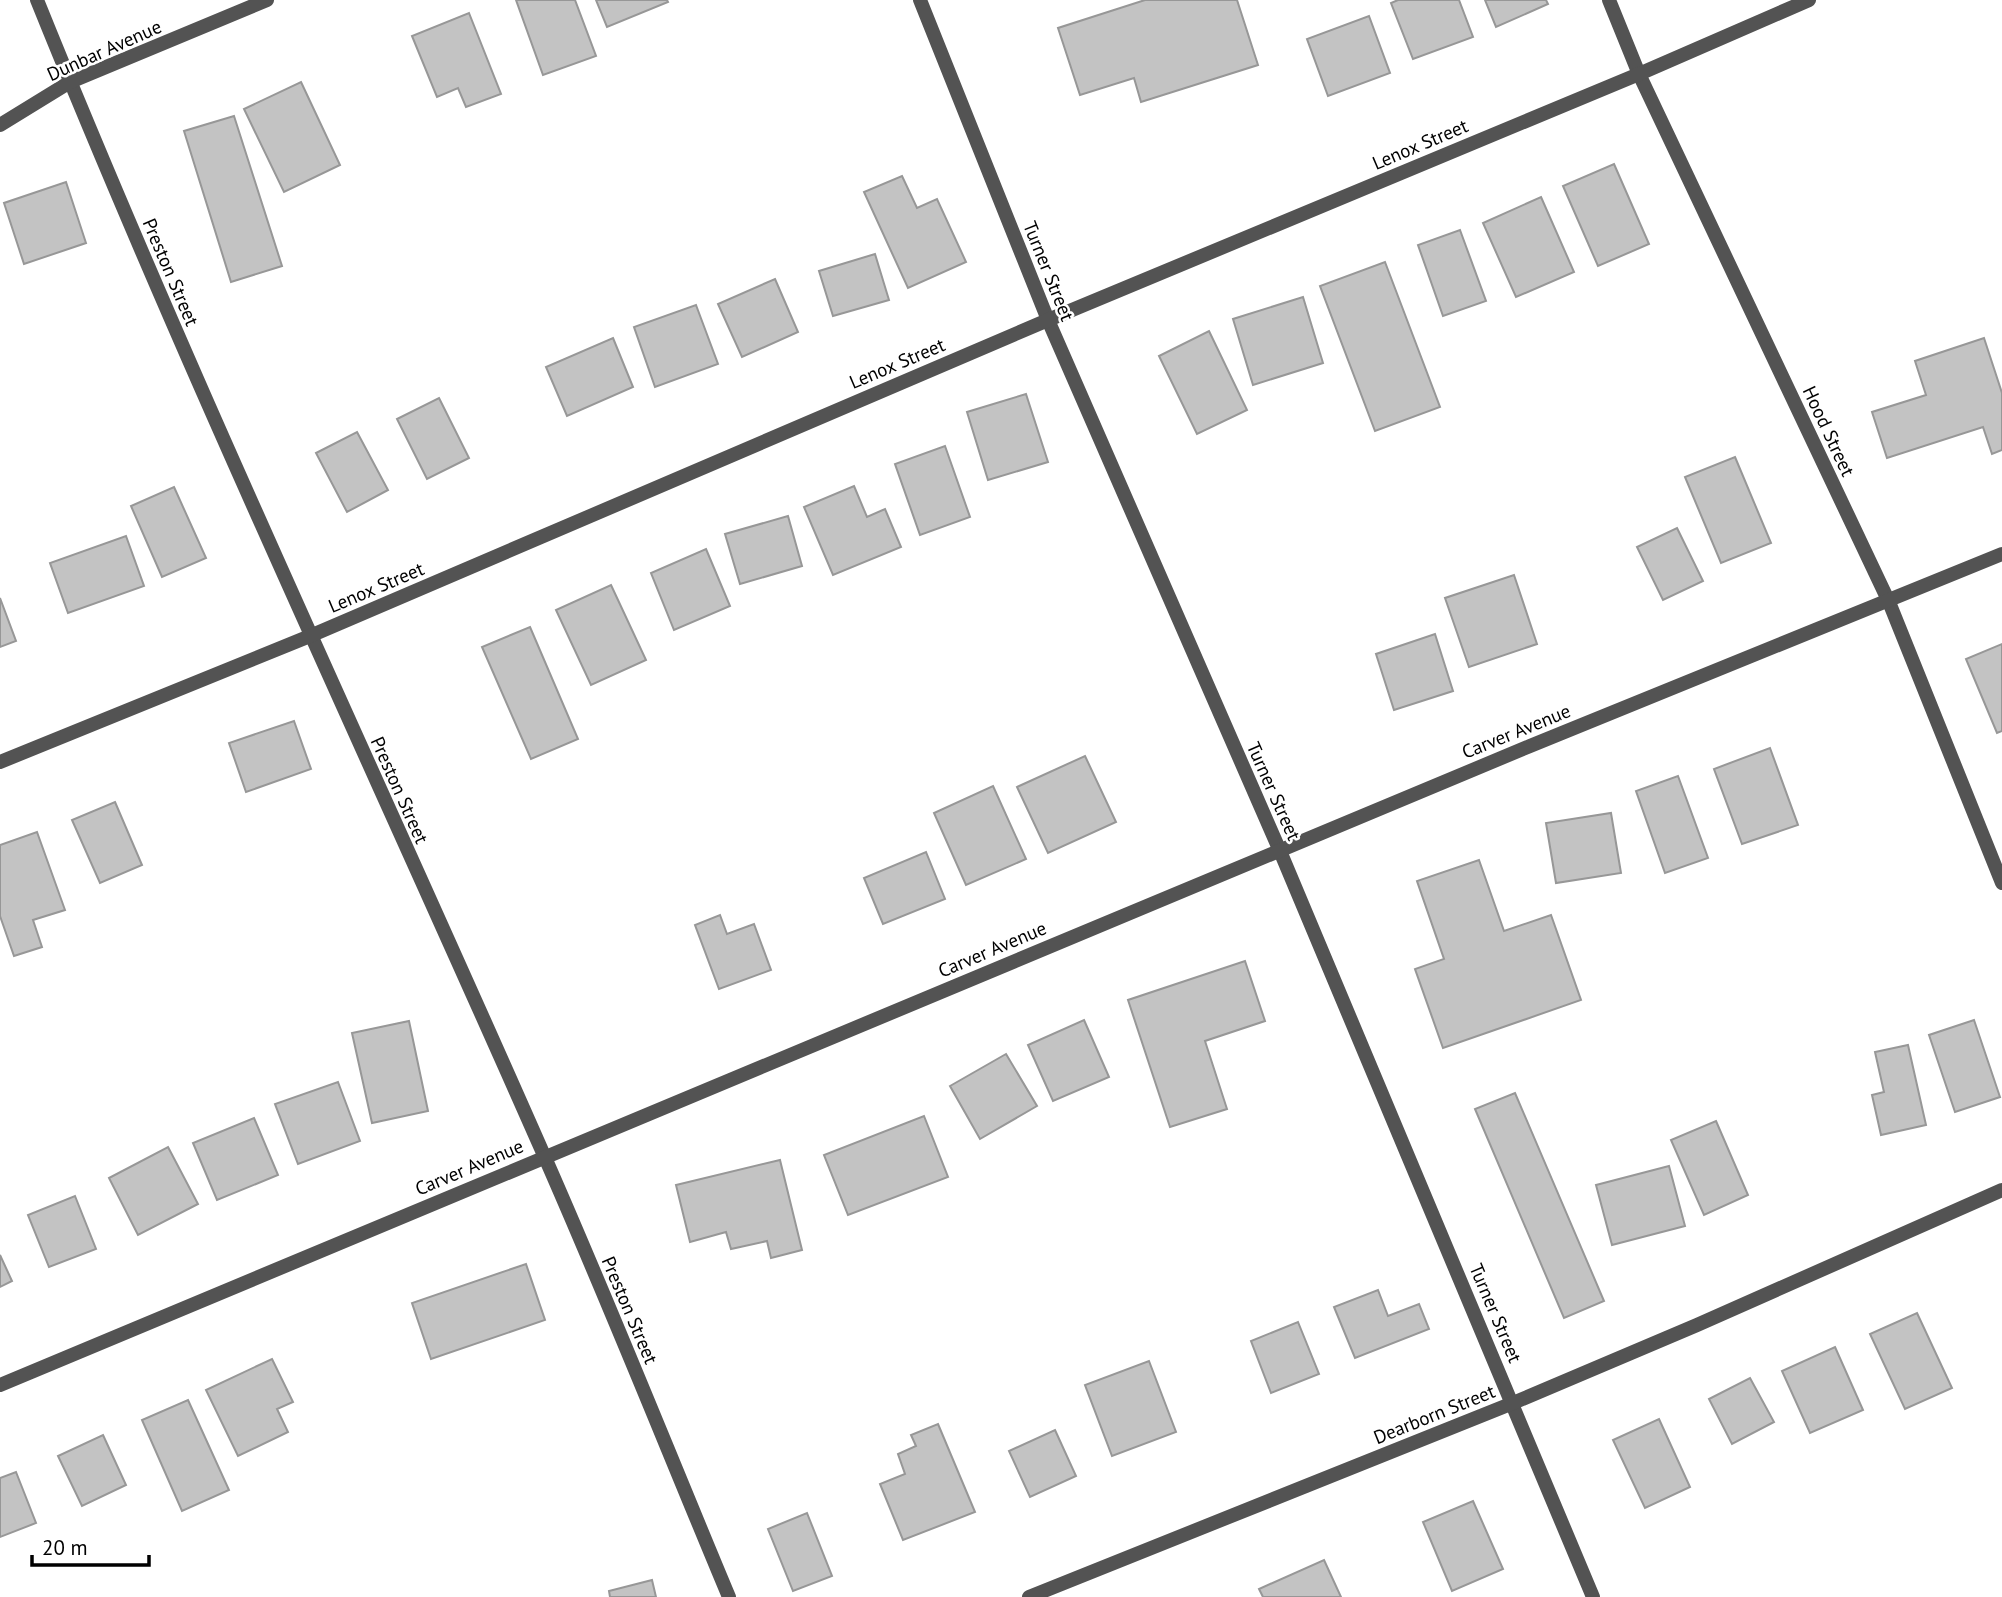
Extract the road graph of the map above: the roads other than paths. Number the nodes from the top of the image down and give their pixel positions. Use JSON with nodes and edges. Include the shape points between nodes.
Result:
{"nodes":[{"id":1,"x":37,"y":0,"type":"edge"},
{"id":2,"x":267,"y":0,"type":"edge"},
{"id":3,"x":920,"y":0,"type":"edge"},
{"id":4,"x":1609,"y":0,"type":"edge"},
{"id":5,"x":1809,"y":0,"type":"edge"},
{"id":6,"x":1639,"y":74,"type":"junction"},
{"id":7,"x":70,"y":82,"type":"junction"},
{"id":8,"x":0,"y":125,"type":"edge"},
{"id":9,"x":1048,"y":320,"type":"junction"},
{"id":10,"x":2002,"y":554,"type":"edge"},
{"id":11,"x":1889,"y":602,"type":"junction"},
{"id":12,"x":310,"y":636,"type":"junction"},
{"id":13,"x":0,"y":762,"type":"edge"},
{"id":14,"x":1280,"y":851,"type":"junction"},
{"id":15,"x":2002,"y":883,"type":"edge"},
{"id":16,"x":544,"y":1156,"type":"junction"},
{"id":17,"x":2002,"y":1189,"type":"edge"},
{"id":18,"x":0,"y":1385,"type":"edge"},
{"id":19,"x":1513,"y":1404,"type":"junction"},
{"id":20,"x":729,"y":1597,"type":"edge"},
{"id":21,"x":1029,"y":1597,"type":"edge"},
{"id":22,"x":1593,"y":1597,"type":"edge"}],
"edges":[{"from":1,"to":7,"type":"street","name":"Preston Street"},
{"from":2,"to":7,"type":"street","name":"Dunbar Avenue"},
{"from":3,"to":9,"type":"street","name":"Turner Street"},
{"from":4,"to":6,"type":"street","name":"Hood Street"},
{"from":5,"to":6,"type":"street","name":"Lenox Street"},
{"from":6,"to":9,"type":"street","name":"Lenox Street"},
{"from":6,"to":11,"type":"street","name":"Hood Street"},
{"from":7,"to":8,"type":"street","name":"Dunbar Avenue"},
{"from":7,"to":12,"type":"street","name":"Preston Street"},
{"from":9,"to":12,"type":"street","name":"Lenox Street"},
{"from":9,"to":14,"type":"street","name":"Turner Street"},
{"from":10,"to":11,"type":"street","name":"Carver Avenue"},
{"from":11,"to":14,"type":"street","name":"Carver Avenue"},
{"from":11,"to":15,"type":"street","name":"Hood Street"},
{"from":12,"to":13,"type":"street","name":"Lenox Street"},
{"from":12,"to":16,"type":"street","name":"Preston Street"},
{"from":14,"to":16,"type":"street","name":"Carver Avenue"},
{"from":14,"to":19,"type":"street","name":"Turner Street"},
{"from":16,"to":18,"type":"street","name":"Carver Avenue"},
{"from":16,"to":20,"type":"street","name":"Preston Street"},
{"from":17,"to":19,"type":"street","name":"Dearborn Street"},
{"from":19,"to":21,"type":"street","name":"Dearborn Street"},
{"from":19,"to":22,"type":"street","name":"Turner Street"}]}
